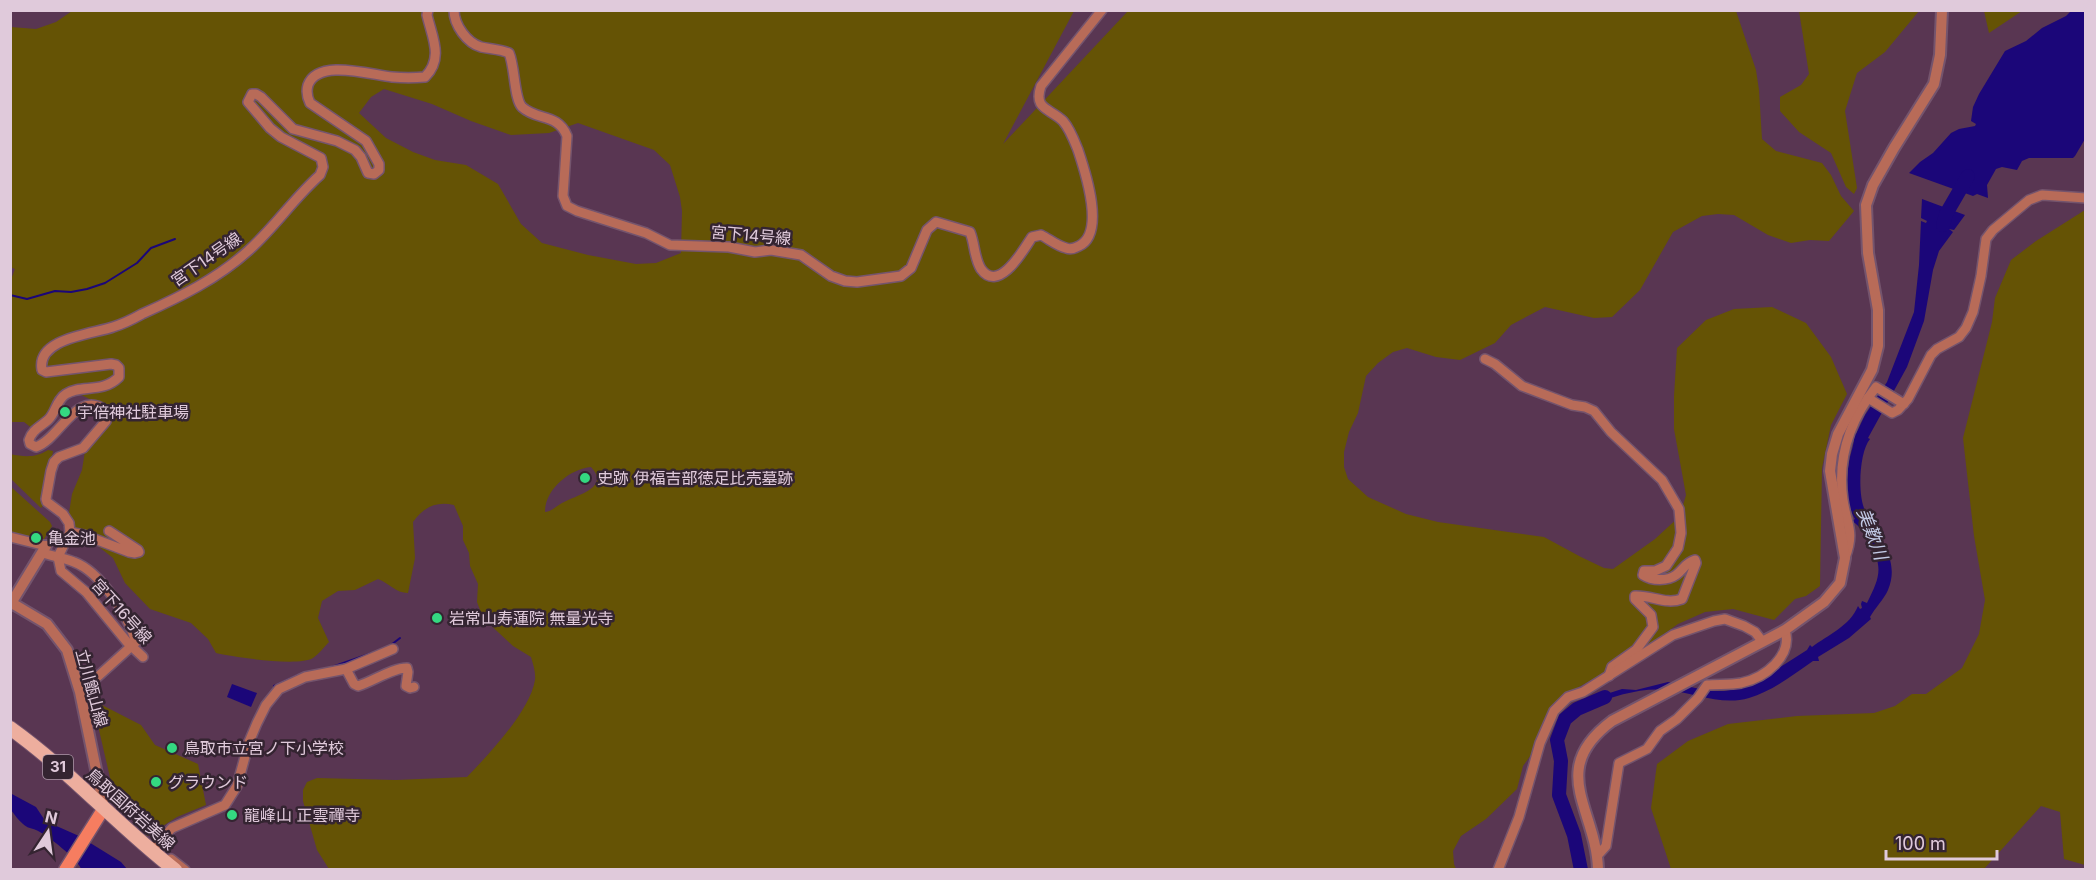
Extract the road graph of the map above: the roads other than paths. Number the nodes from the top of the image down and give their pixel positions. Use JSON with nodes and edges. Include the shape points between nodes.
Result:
{"nodes":[{"id":1,"x":428,"y":10,"type":"edge"},
{"id":2,"x":454,"y":10,"type":"edge"},
{"id":3,"x":1102,"y":10,"type":"edge"},
{"id":4,"x":1942,"y":10,"type":"edge"},
{"id":5,"x":2085,"y":198,"type":"edge"},
{"id":6,"x":1485,"y":359,"type":"dead end"},
{"id":7,"x":1868,"y":398,"type":"junction"},
{"id":8,"x":1904,"y":404,"type":"junction"},
{"id":9,"x":109,"y":531,"type":"dead end"},
{"id":10,"x":70,"y":532,"type":"junction"},
{"id":11,"x":10,"y":537,"type":"edge"},
{"id":12,"x":44,"y":549,"type":"junction"},
{"id":13,"x":58,"y":557,"type":"junction"},
{"id":14,"x":1845,"y":558,"type":"junction"},
{"id":15,"x":11,"y":603,"type":"edge"},
{"id":16,"x":1785,"y":630,"type":"junction"},
{"id":17,"x":1762,"y":640,"type":"junction"},
{"id":18,"x":131,"y":645,"type":"junction"},
{"id":19,"x":393,"y":649,"type":"dead end"},
{"id":20,"x":143,"y":657,"type":"dead end"},
{"id":21,"x":346,"y":669,"type":"junction"},
{"id":22,"x":1610,"y":676,"type":"junction"},
{"id":23,"x":414,"y":687,"type":"dead end"},
{"id":24,"x":84,"y":689,"type":"dead end"},
{"id":25,"x":10,"y":728,"type":"edge"},
{"id":26,"x":104,"y":808,"type":"junction"},
{"id":27,"x":152,"y":849,"type":"junction"},
{"id":28,"x":1597,"y":856,"type":"junction"},
{"id":29,"x":65,"y":870,"type":"edge"},
{"id":30,"x":174,"y":870,"type":"edge"},
{"id":31,"x":185,"y":870,"type":"edge"},
{"id":32,"x":1498,"y":870,"type":"edge"},
{"id":33,"x":1598,"y":870,"type":"edge"}],
"edges":[{"from":1,"to":10,"type":"street","name":"宮下14号線","via":[[437,54],[425,77],[326,70],[310,81],[307,88],[310,103],[366,141],[379,170],[368,173],[355,150],[346,145],[293,129],[261,97],[252,94],[248,102],[270,128],[321,158],[320,175],[247,252],[191,291],[116,327],[59,342],[46,353],[40,367],[46,372],[111,364],[120,372],[115,380],[101,387],[65,394],[52,416],[34,430],[29,440],[36,447],[43,444],[82,407],[95,405],[106,411],[106,421],[84,448],[59,457],[51,471],[46,499],[67,518]]},
{"from":2,"to":3,"type":"street","name":"宮下14号線","via":[[456,24],[468,39],[477,46],[509,53],[518,103],[523,109],[564,128],[567,136],[563,196],[567,206],[670,245],[801,255],[831,276],[857,282],[901,276],[911,268],[927,230],[936,222],[970,232],[980,268],[996,276],[1019,259],[1032,237],[1041,235],[1071,249],[1082,244],[1091,234],[1093,221],[1083,167],[1070,131],[1046,110],[1038,97],[1041,86]]},
{"from":4,"to":14,"type":"street","via":[[1934,84],[1873,185],[1866,205],[1868,254],[1878,310],[1878,346],[1872,370],[1838,434],[1832,454],[1830,471]]},
{"from":5,"to":8,"type":"street","via":[[2042,195],[2029,200],[1993,230],[1986,239],[1982,276],[1966,328],[1931,355]]},
{"from":6,"to":22,"type":"street","via":[[1522,386],[1594,411],[1662,480],[1678,509],[1678,548],[1666,566],[1644,571],[1643,575],[1672,578],[1695,560],[1682,599],[1664,602],[1635,596],[1651,615],[1653,627],[1636,650],[1612,667]]},
{"from":7,"to":8,"type":"street","via":[[1892,413]]},
{"from":7,"to":8,"type":"street","via":[[1876,387]]},
{"from":7,"to":14,"type":"street","via":[[1854,419],[1844,449],[1843,499],[1851,537]]},
{"from":9,"to":10,"type":"street","via":[[139,552]]},
{"from":10,"to":13,"type":"street"},
{"from":11,"to":12,"type":"street"},
{"from":12,"to":13,"type":"street"},
{"from":12,"to":15,"type":"street"},
{"from":13,"to":18,"type":"street","name":"宮下16号線","via":[[61,571],[86,592]]},
{"from":13,"to":18,"type":"street","via":[[82,566],[112,596],[129,623],[136,642]]},
{"from":14,"to":16,"type":"street","via":[[1840,583],[1832,595]]},
{"from":15,"to":26,"type":"street","name":"立川甑山線","via":[[47,624],[68,650]]},
{"from":16,"to":17,"type":"street"},
{"from":16,"to":28,"type":"street","via":[[1788,640],[1777,663],[1742,683],[1707,685],[1647,749],[1619,763],[1606,846]]},
{"from":17,"to":22,"type":"street","via":[[1744,626],[1720,619],[1672,636]]},
{"from":17,"to":28,"type":"street","via":[[1611,721],[1586,746],[1580,760],[1579,795]]},
{"from":18,"to":20,"type":"street","name":"宮下16号線"},
{"from":18,"to":24,"type":"street"},
{"from":19,"to":21,"type":"street"},
{"from":21,"to":23,"type":"street","via":[[358,686],[407,668],[406,686]]},
{"from":21,"to":27,"type":"street","via":[[305,677],[279,689],[257,723],[235,790],[225,805],[172,828]]},
{"from":22,"to":32,"type":"street","via":[[1568,697],[1554,711]]},
{"from":25,"to":26,"type":"main road","name":"鳥取国府岩美線","number":"31"},
{"from":26,"to":27,"type":"main road","name":"鳥取国府岩美線","number":"31"},
{"from":26,"to":29,"type":"main road"},
{"from":27,"to":30,"type":"main road","name":"鳥取国府岩美線","number":"31"},
{"from":27,"to":31,"type":"street"},
{"from":28,"to":33,"type":"street"}]}
